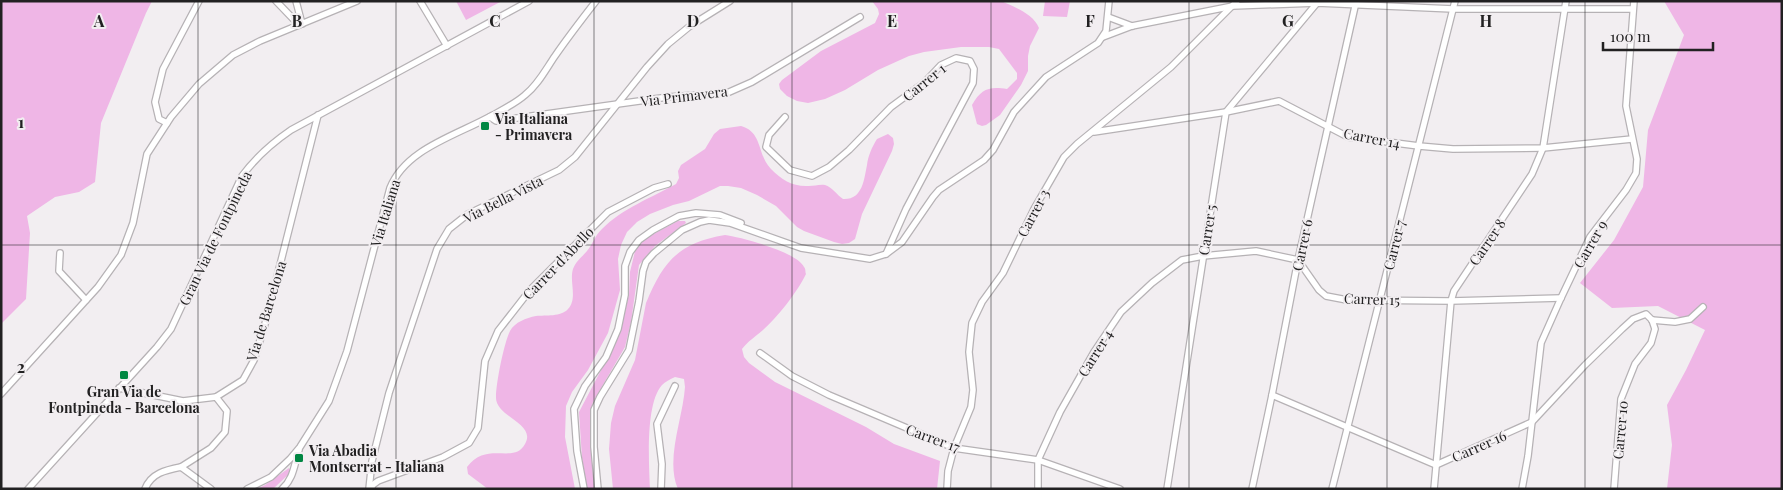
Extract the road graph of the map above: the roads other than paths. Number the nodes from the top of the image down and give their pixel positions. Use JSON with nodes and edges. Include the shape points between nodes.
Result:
{"nodes":[{"id":1,"x":198,"y":1,"type":"edge"},
{"id":2,"x":276,"y":1,"type":"edge"},
{"id":3,"x":296,"y":1,"type":"edge"},
{"id":4,"x":357,"y":1,"type":"edge"},
{"id":5,"x":420,"y":1,"type":"edge"},
{"id":6,"x":529,"y":1,"type":"edge"},
{"id":7,"x":596,"y":1,"type":"edge"},
{"id":8,"x":730,"y":1,"type":"edge"},
{"id":9,"x":1109,"y":1,"type":"edge"},
{"id":10,"x":1455,"y":1,"type":"edge"},
{"id":11,"x":1566,"y":1,"type":"edge"},
{"id":12,"x":1634,"y":1,"type":"edge"},
{"id":13,"x":1235,"y":3,"type":"edge"},
{"id":14,"x":1317,"y":3,"type":"junction"},
{"id":15,"x":1355,"y":3,"type":"edge"},
{"id":16,"x":1564,"y":8,"type":"junction"},
{"id":17,"x":1454,"y":9,"type":"junction"},
{"id":18,"x":1633,"y":9,"type":"junction"},
{"id":19,"x":860,"y":16,"type":"dead end"},
{"id":20,"x":1108,"y":17,"type":"junction"},
{"id":21,"x":301,"y":24,"type":"junction"},
{"id":22,"x":1132,"y":26,"type":"junction"},
{"id":23,"x":1103,"y":37,"type":"junction"},
{"id":24,"x":447,"y":46,"type":"junction"},
{"id":25,"x":616,"y":105,"type":"junction"},
{"id":26,"x":1226,"y":112,"type":"junction"},
{"id":27,"x":318,"y":115,"type":"junction"},
{"id":28,"x":490,"y":117,"type":"junction"},
{"id":29,"x":785,"y":117,"type":"dead end"},
{"id":30,"x":167,"y":123,"type":"junction"},
{"id":31,"x":1329,"y":128,"type":"junction"},
{"id":32,"x":1092,"y":132,"type":"junction"},
{"id":33,"x":1632,"y":139,"type":"junction"},
{"id":34,"x":1419,"y":146,"type":"junction"},
{"id":35,"x":1543,"y":148,"type":"junction"},
{"id":36,"x":668,"y":184,"type":"dead end"},
{"id":37,"x":751,"y":229,"type":"junction"},
{"id":38,"x":60,"y":253,"type":"dead end"},
{"id":39,"x":886,"y":254,"type":"junction"},
{"id":40,"x":1203,"y":256,"type":"junction"},
{"id":41,"x":1298,"y":260,"type":"junction"},
{"id":42,"x":1561,"y":298,"type":"junction"},
{"id":43,"x":86,"y":300,"type":"junction"},
{"id":44,"x":1380,"y":300,"type":"junction"},
{"id":45,"x":1451,"y":301,"type":"junction"},
{"id":46,"x":1702,"y":307,"type":"dead end"},
{"id":47,"x":1652,"y":320,"type":"junction"},
{"id":48,"x":760,"y":353,"type":"dead end"},
{"id":49,"x":675,"y":386,"type":"dead end"},
{"id":50,"x":119,"y":388,"type":"junction"},
{"id":51,"x":1,"y":394,"type":"edge"},
{"id":52,"x":1272,"y":395,"type":"junction"},
{"id":53,"x":216,"y":397,"type":"junction"},
{"id":54,"x":1532,"y":422,"type":"junction"},
{"id":55,"x":1348,"y":426,"type":"junction"},
{"id":56,"x":300,"y":447,"type":"junction"},
{"id":57,"x":954,"y":448,"type":"junction"},
{"id":58,"x":1038,"y":460,"type":"junction"},
{"id":59,"x":1436,"y":464,"type":"junction"},
{"id":60,"x":181,"y":466,"type":"junction"},
{"id":61,"x":371,"y":488,"type":"edge"},
{"id":62,"x":28,"y":489,"type":"edge"},
{"id":63,"x":145,"y":489,"type":"edge"},
{"id":64,"x":211,"y":489,"type":"edge"},
{"id":65,"x":247,"y":489,"type":"edge"},
{"id":66,"x":282,"y":489,"type":"edge"},
{"id":67,"x":584,"y":489,"type":"edge"},
{"id":68,"x":598,"y":489,"type":"edge"},
{"id":69,"x":661,"y":489,"type":"edge"},
{"id":70,"x":947,"y":489,"type":"edge"},
{"id":71,"x":1038,"y":489,"type":"edge"},
{"id":72,"x":1120,"y":489,"type":"edge"},
{"id":73,"x":1167,"y":489,"type":"edge"},
{"id":74,"x":1252,"y":489,"type":"edge"},
{"id":75,"x":1332,"y":489,"type":"edge"},
{"id":76,"x":1434,"y":489,"type":"edge"},
{"id":77,"x":1522,"y":489,"type":"edge"},
{"id":78,"x":1614,"y":489,"type":"edge"}],
"edges":[{"from":1,"to":30,"type":"street","via":[[164,69],[155,102],[159,118]]},
{"from":2,"to":21,"type":"street"},
{"from":3,"to":21,"type":"street"},
{"from":4,"to":21,"type":"street"},
{"from":5,"to":24,"type":"street"},
{"from":6,"to":24,"type":"street","name":"Gran Via de Fontpineda"},
{"from":7,"to":28,"type":"street","name":"Via Italiana","via":[[533,87]]},
{"from":8,"to":25,"type":"street","name":"Via Bella Vista","via":[[668,44]]},
{"from":9,"to":20,"type":"street"},
{"from":10,"to":17,"type":"street","name":"Carrer 7"},
{"from":11,"to":16,"type":"street","name":"Carrer 8"},
{"from":12,"to":18,"type":"street","name":"Carrer 9"},
{"from":13,"to":14,"type":"street"},
{"from":13,"to":22,"type":"street"},
{"from":13,"to":32,"type":"street","name":"Carrer 3","via":[[1171,67]]},
{"from":14,"to":15,"type":"street"},
{"from":14,"to":26,"type":"street"},
{"from":15,"to":17,"type":"street"},
{"from":15,"to":31,"type":"street","name":"Carrer 6"},
{"from":16,"to":17,"type":"street"},
{"from":16,"to":18,"type":"street"},
{"from":16,"to":35,"type":"street","name":"Carrer 8"},
{"from":17,"to":34,"type":"street","name":"Carrer 7"},
{"from":18,"to":33,"type":"street","name":"Carrer 9","via":[[1626,106]]},
{"from":19,"to":25,"type":"street","name":"Via Primavera","via":[[752,82],[727,93]]},
{"from":20,"to":22,"type":"street"},
{"from":20,"to":23,"type":"street"},
{"from":21,"to":30,"type":"street","via":[[233,55],[199,84]]},
{"from":22,"to":23,"type":"street"},
{"from":23,"to":39,"type":"street","via":[[1091,49],[1046,77],[1014,112],[984,160],[939,190],[902,242]]},
{"from":24,"to":27,"type":"street","name":"Gran Via de Fontpineda"},
{"from":25,"to":28,"type":"street","name":"Via Primavera","via":[[496,121]]},
{"from":25,"to":61,"type":"street","name":"Via Bella Vista","via":[[575,157],[559,170],[468,214],[449,229],[437,249],[389,393],[372,461]]},
{"from":26,"to":31,"type":"street","name":"Carrer 14","via":[[1279,101]]},
{"from":26,"to":32,"type":"street","name":"Carrer 14"},
{"from":26,"to":40,"type":"street","name":"Carrer 5"},
{"from":27,"to":50,"type":"street","name":"Gran Via de Fontpineda","via":[[279,138],[250,166],[236,188],[171,329]]},
{"from":27,"to":53,"type":"street","name":"Via de Barcelona","via":[[254,360],[243,380]]},
{"from":28,"to":56,"type":"street","name":"Via Italiana","via":[[411,159],[395,177],[339,377],[329,401]]},
{"from":29,"to":39,"type":"street","name":"Carrer 1","via":[[769,135],[766,147],[790,170],[812,176],[829,168],[850,150],[891,107],[925,82],[940,65],[956,58],[970,61],[974,69],[973,83],[906,209]]},
{"from":30,"to":43,"type":"street","via":[[147,154],[133,223],[121,255]]},
{"from":31,"to":34,"type":"street","name":"Carrer 14","via":[[1348,137]]},
{"from":31,"to":41,"type":"street","name":"Carrer 6"},
{"from":32,"to":57,"type":"street","name":"Carrer 3","via":[[1064,157],[1003,273],[982,302],[972,323],[968,352],[973,390],[971,407]]},
{"from":33,"to":35,"type":"street","name":"Carrer 14"},
{"from":33,"to":42,"type":"street","name":"Carrer 9","via":[[1637,159],[1636,172],[1590,237]]},
{"from":34,"to":35,"type":"street","name":"Carrer 14"},
{"from":34,"to":44,"type":"street","name":"Carrer 7"},
{"from":35,"to":45,"type":"street","name":"Carrer 8","via":[[1532,174],[1454,291]]},
{"from":36,"to":61,"type":"street","name":"Carrer d'Abello","via":[[608,212],[530,290],[498,331],[485,361],[478,428],[468,443],[443,457],[378,480]]},
{"from":37,"to":39,"type":"street","via":[[801,248],[870,259]]},
{"from":37,"to":67,"type":"street","via":[[720,215],[696,213],[679,216],[639,240],[630,252],[625,266],[625,296],[618,329],[606,357],[585,386],[574,409]]},
{"from":37,"to":68,"type":"street","via":[[719,220],[700,222],[682,230],[646,262],[629,350],[594,410]]},
{"from":38,"to":43,"type":"street","via":[[59,271]]},
{"from":40,"to":41,"type":"street","via":[[1256,251]]},
{"from":40,"to":58,"type":"street","name":"Carrer 4","via":[[1182,260],[1121,312],[1060,412]]},
{"from":40,"to":73,"type":"street","name":"Carrer 5"},
{"from":41,"to":44,"type":"street","name":"Carrer 15","via":[[1326,296]]},
{"from":41,"to":52,"type":"street","name":"Carrer 6"},
{"from":42,"to":45,"type":"street","name":"Carrer 15"},
{"from":42,"to":54,"type":"street","name":"Carrer 9","via":[[1542,343]]},
{"from":43,"to":51,"type":"street"},
{"from":44,"to":45,"type":"street","name":"Carrer 15"},
{"from":44,"to":55,"type":"street","name":"Carrer 7"},
{"from":45,"to":59,"type":"street","name":"Carrer 8"},
{"from":46,"to":47,"type":"street","via":[[1690,319],[1674,322]]},
{"from":47,"to":54,"type":"street","name":"Carrer 16","via":[[1646,314],[1633,319]]},
{"from":47,"to":78,"type":"street","name":"Carrer 10","via":[[1655,329],[1651,343],[1635,364],[1621,400]]},
{"from":48,"to":57,"type":"street","name":"Carrer 17","via":[[792,376],[829,395]]},
{"from":49,"to":69,"type":"street","via":[[657,424],[662,464]]},
{"from":50,"to":53,"type":"street","name":"Via de Barcelona","via":[[183,401]]},
{"from":50,"to":62,"type":"street","name":"Gran Via de Fontpineda"},
{"from":52,"to":55,"type":"street","name":"Carrer 16"},
{"from":52,"to":74,"type":"street","name":"Carrer 6"},
{"from":53,"to":60,"type":"street","via":[[226,411],[225,432],[211,448]]},
{"from":54,"to":59,"type":"street","name":"Carrer 16"},
{"from":54,"to":77,"type":"street","name":"Carrer 9"},
{"from":55,"to":59,"type":"street","name":"Carrer 16"},
{"from":55,"to":75,"type":"street","name":"Carrer 7"},
{"from":56,"to":65,"type":"street","via":[[280,470]]},
{"from":56,"to":66,"type":"street","via":[[293,474]]},
{"from":57,"to":58,"type":"street","name":"Carrer 17"},
{"from":57,"to":70,"type":"street","name":"Carrer 3"},
{"from":58,"to":71,"type":"street","name":"Carrer 4"},
{"from":58,"to":72,"type":"street","name":"Carrer 17"},
{"from":59,"to":76,"type":"street","name":"Carrer 8"},
{"from":60,"to":63,"type":"street","via":[[159,472]]},
{"from":60,"to":64,"type":"street"}]}
